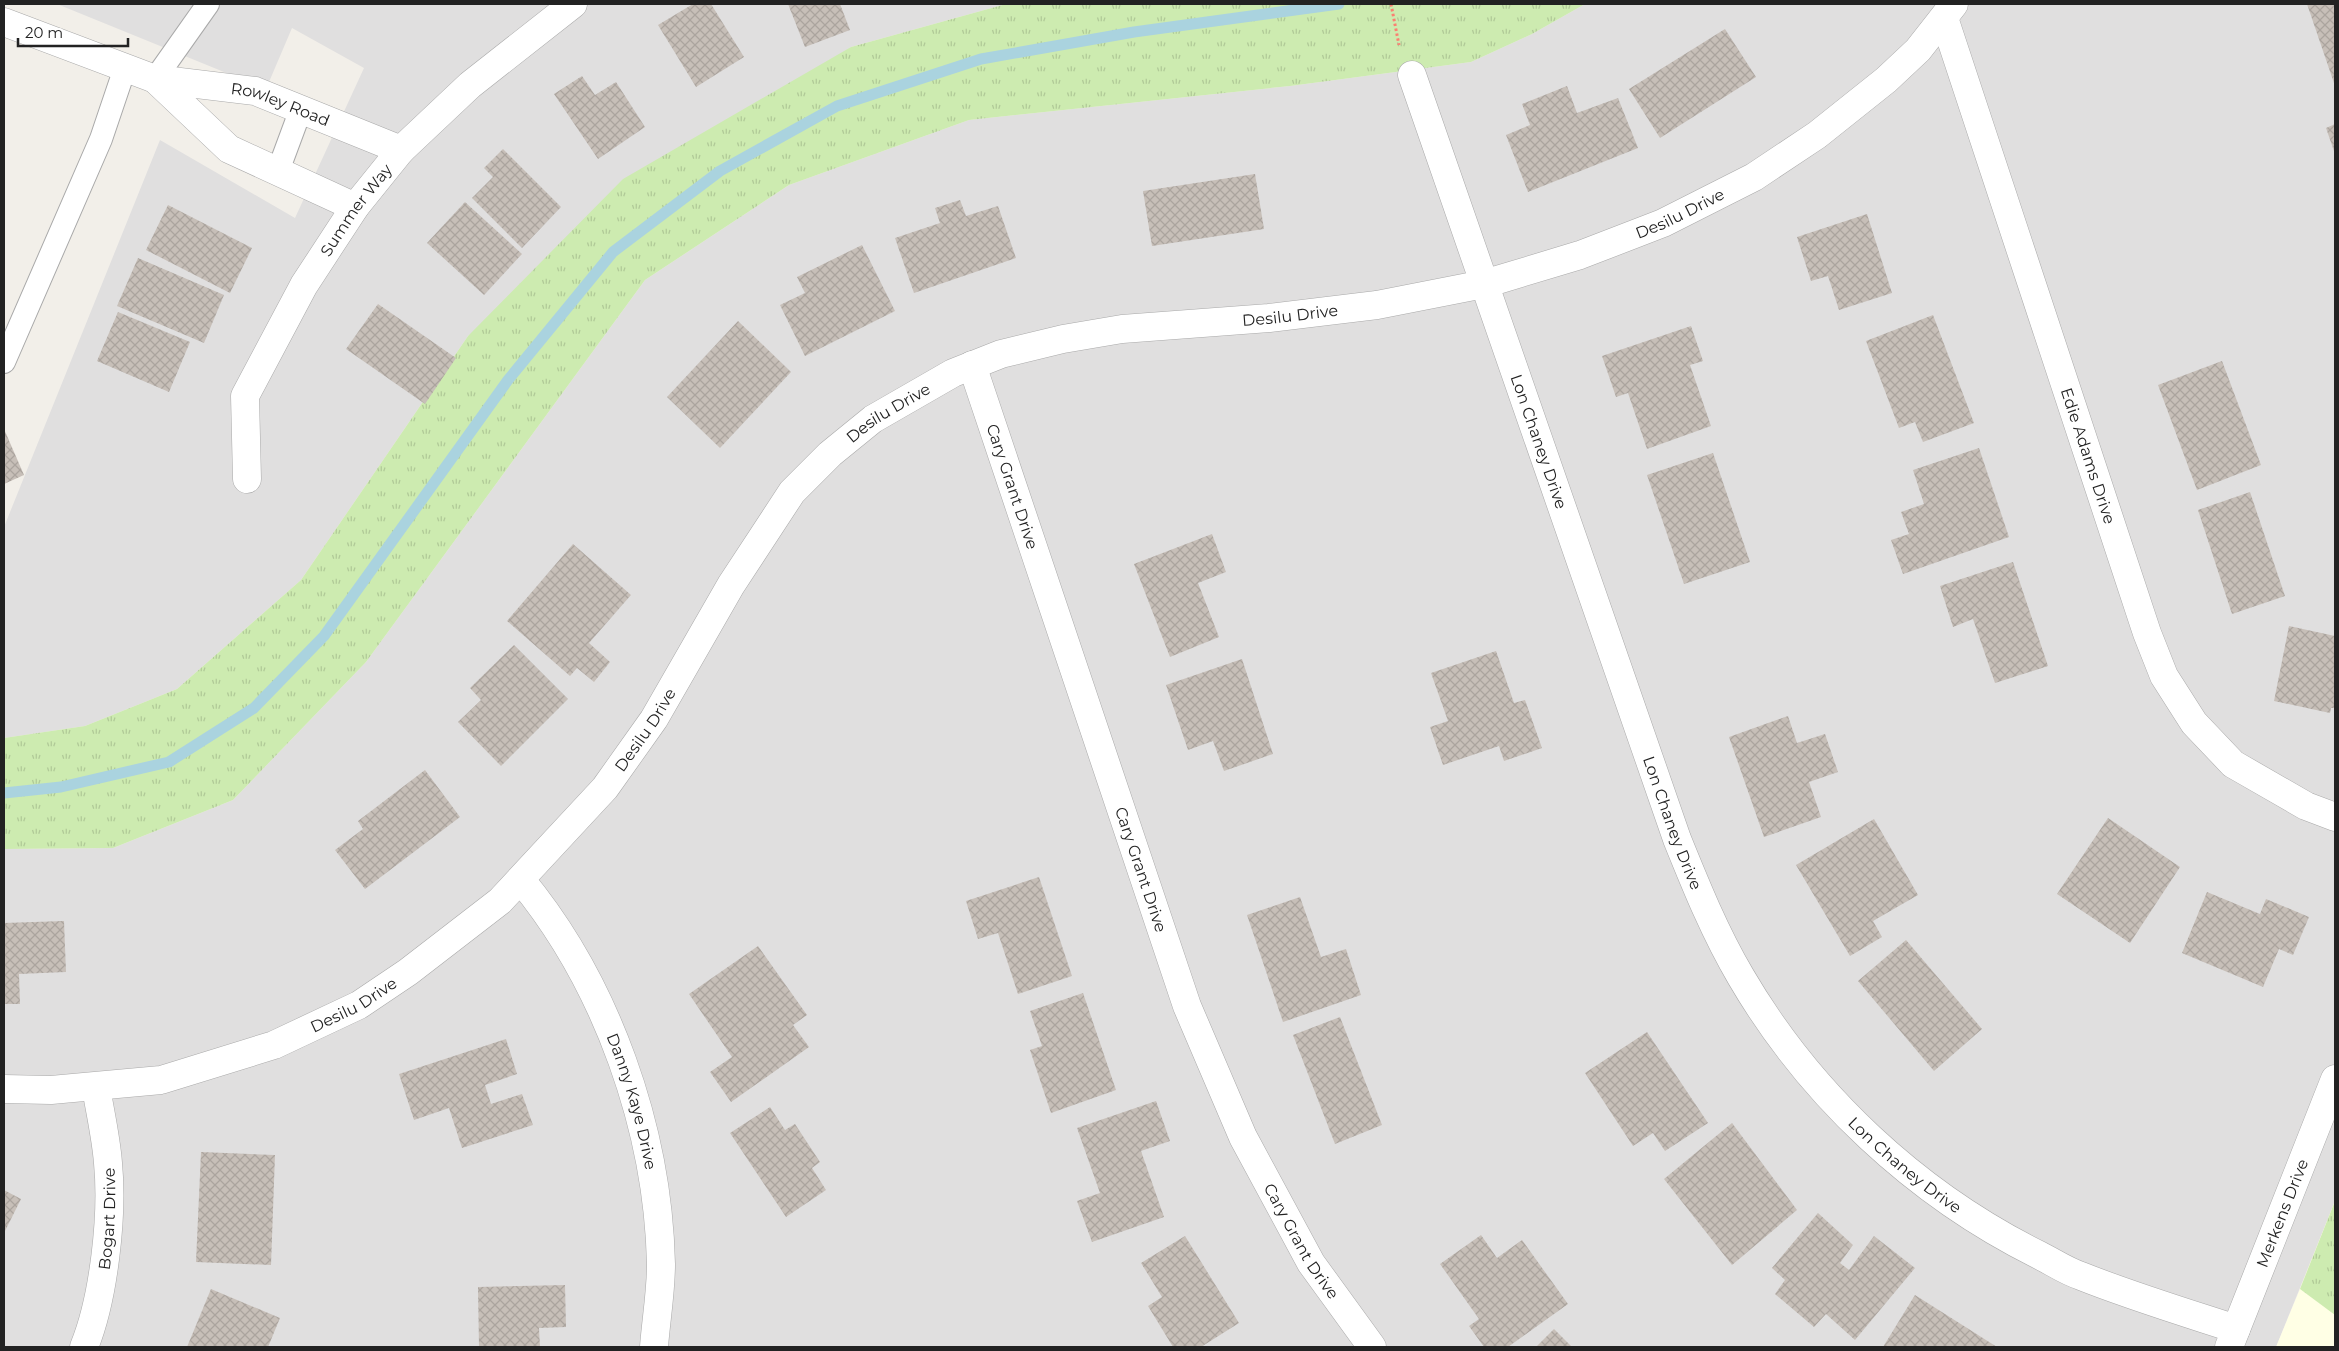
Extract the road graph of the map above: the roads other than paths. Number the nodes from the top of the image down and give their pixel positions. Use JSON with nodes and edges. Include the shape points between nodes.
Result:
{"nodes":[{"id":1,"x":208,"y":4,"type":"edge"},
{"id":2,"x":573,"y":4,"type":"edge"},
{"id":3,"x":1949,"y":11,"type":"edge"},
{"id":4,"x":4,"y":23,"type":"edge"},
{"id":5,"x":1406,"y":65,"type":"road end"},
{"id":6,"x":125,"y":68,"type":"junction"},
{"id":7,"x":155,"y":79,"type":"junction"},
{"id":8,"x":301,"y":109,"type":"junction"},
{"id":9,"x":401,"y":150,"type":"junction"},
{"id":10,"x":278,"y":170,"type":"junction"},
{"id":11,"x":355,"y":207,"type":"junction"},
{"id":12,"x":1484,"y":284,"type":"junction"},
{"id":13,"x":4,"y":362,"type":"edge"},
{"id":14,"x":972,"y":365,"type":"junction"},
{"id":15,"x":247,"y":479,"type":"dead end"},
{"id":16,"x":2335,"y":817,"type":"edge"},
{"id":17,"x":521,"y":880,"type":"junction"},
{"id":18,"x":2335,"y":1078,"type":"edge"},
{"id":19,"x":96,"y":1087,"type":"junction"},
{"id":20,"x":4,"y":1089,"type":"edge"},
{"id":21,"x":2232,"y":1338,"type":"edge"},
{"id":22,"x":84,"y":1347,"type":"edge"},
{"id":23,"x":654,"y":1347,"type":"edge"},
{"id":24,"x":1372,"y":1347,"type":"edge"}],
"edges":[{"from":1,"to":7,"type":"lane"},
{"from":2,"to":9,"type":"street","name":"Summer Way","via":[[470,85]]},
{"from":3,"to":12,"type":"street","name":"Desilu Drive","via":[[1918,50],[1886,80],[1817,135],[1754,177],[1663,223],[1580,255]]},
{"from":3,"to":16,"type":"street","name":"Edie Adams Drive","via":[[2147,633],[2164,676],[2194,724],[2233,764],[2306,806]]},
{"from":4,"to":6,"type":"street","name":"Rowley Road"},
{"from":5,"to":12,"type":"street","name":"Lon Chaney Drive"},
{"from":6,"to":7,"type":"street","name":"Rowley Road"},
{"from":6,"to":13,"type":"lane","via":[[101,140]]},
{"from":7,"to":8,"type":"street","name":"Rowley Road","via":[[255,91]]},
{"from":7,"to":10,"type":"street","name":"Rowley Road","via":[[228,149]]},
{"from":8,"to":9,"type":"street","name":"Rowley Road"},
{"from":8,"to":10,"type":"lane"},
{"from":9,"to":11,"type":"street","name":"Summer Way"},
{"from":10,"to":11,"type":"street","name":"Rowley Road"},
{"from":11,"to":15,"type":"street","name":"Summer Way","via":[[304,285],[245,396]]},
{"from":12,"to":14,"type":"street","name":"Desilu Drive","via":[[1368,306],[1270,318],[1122,329],[1010,352]]},
{"from":12,"to":21,"type":"street","name":"Lon Chaney Drive","via":[[1677,839],[1698,892],[1741,977],[1783,1041],[1832,1100],[1887,1153],[1946,1201],[2011,1242],[2080,1276]]},
{"from":14,"to":17,"type":"street","name":"Desilu Drive","via":[[952,373],[873,420],[830,454],[792,492],[731,585],[654,719],[605,788]]},
{"from":14,"to":24,"type":"street","name":"Cary Grant Drive","via":[[1187,1006],[1243,1137],[1311,1263]]},
{"from":17,"to":19,"type":"street","name":"Desilu Drive","via":[[500,901],[408,972],[359,1005],[274,1045],[161,1080]]},
{"from":17,"to":23,"type":"street","name":"Danny Kaye Drive","via":[[563,936],[587,981],[623,1062],[643,1131],[656,1192],[661,1266]]},
{"from":18,"to":21,"type":"street","name":"Merkens Drive"},
{"from":19,"to":20,"type":"street","name":"Desilu Drive"},
{"from":19,"to":22,"type":"street","name":"Bogart Drive","via":[[108,1163],[108,1215],[101,1280]]}]}
